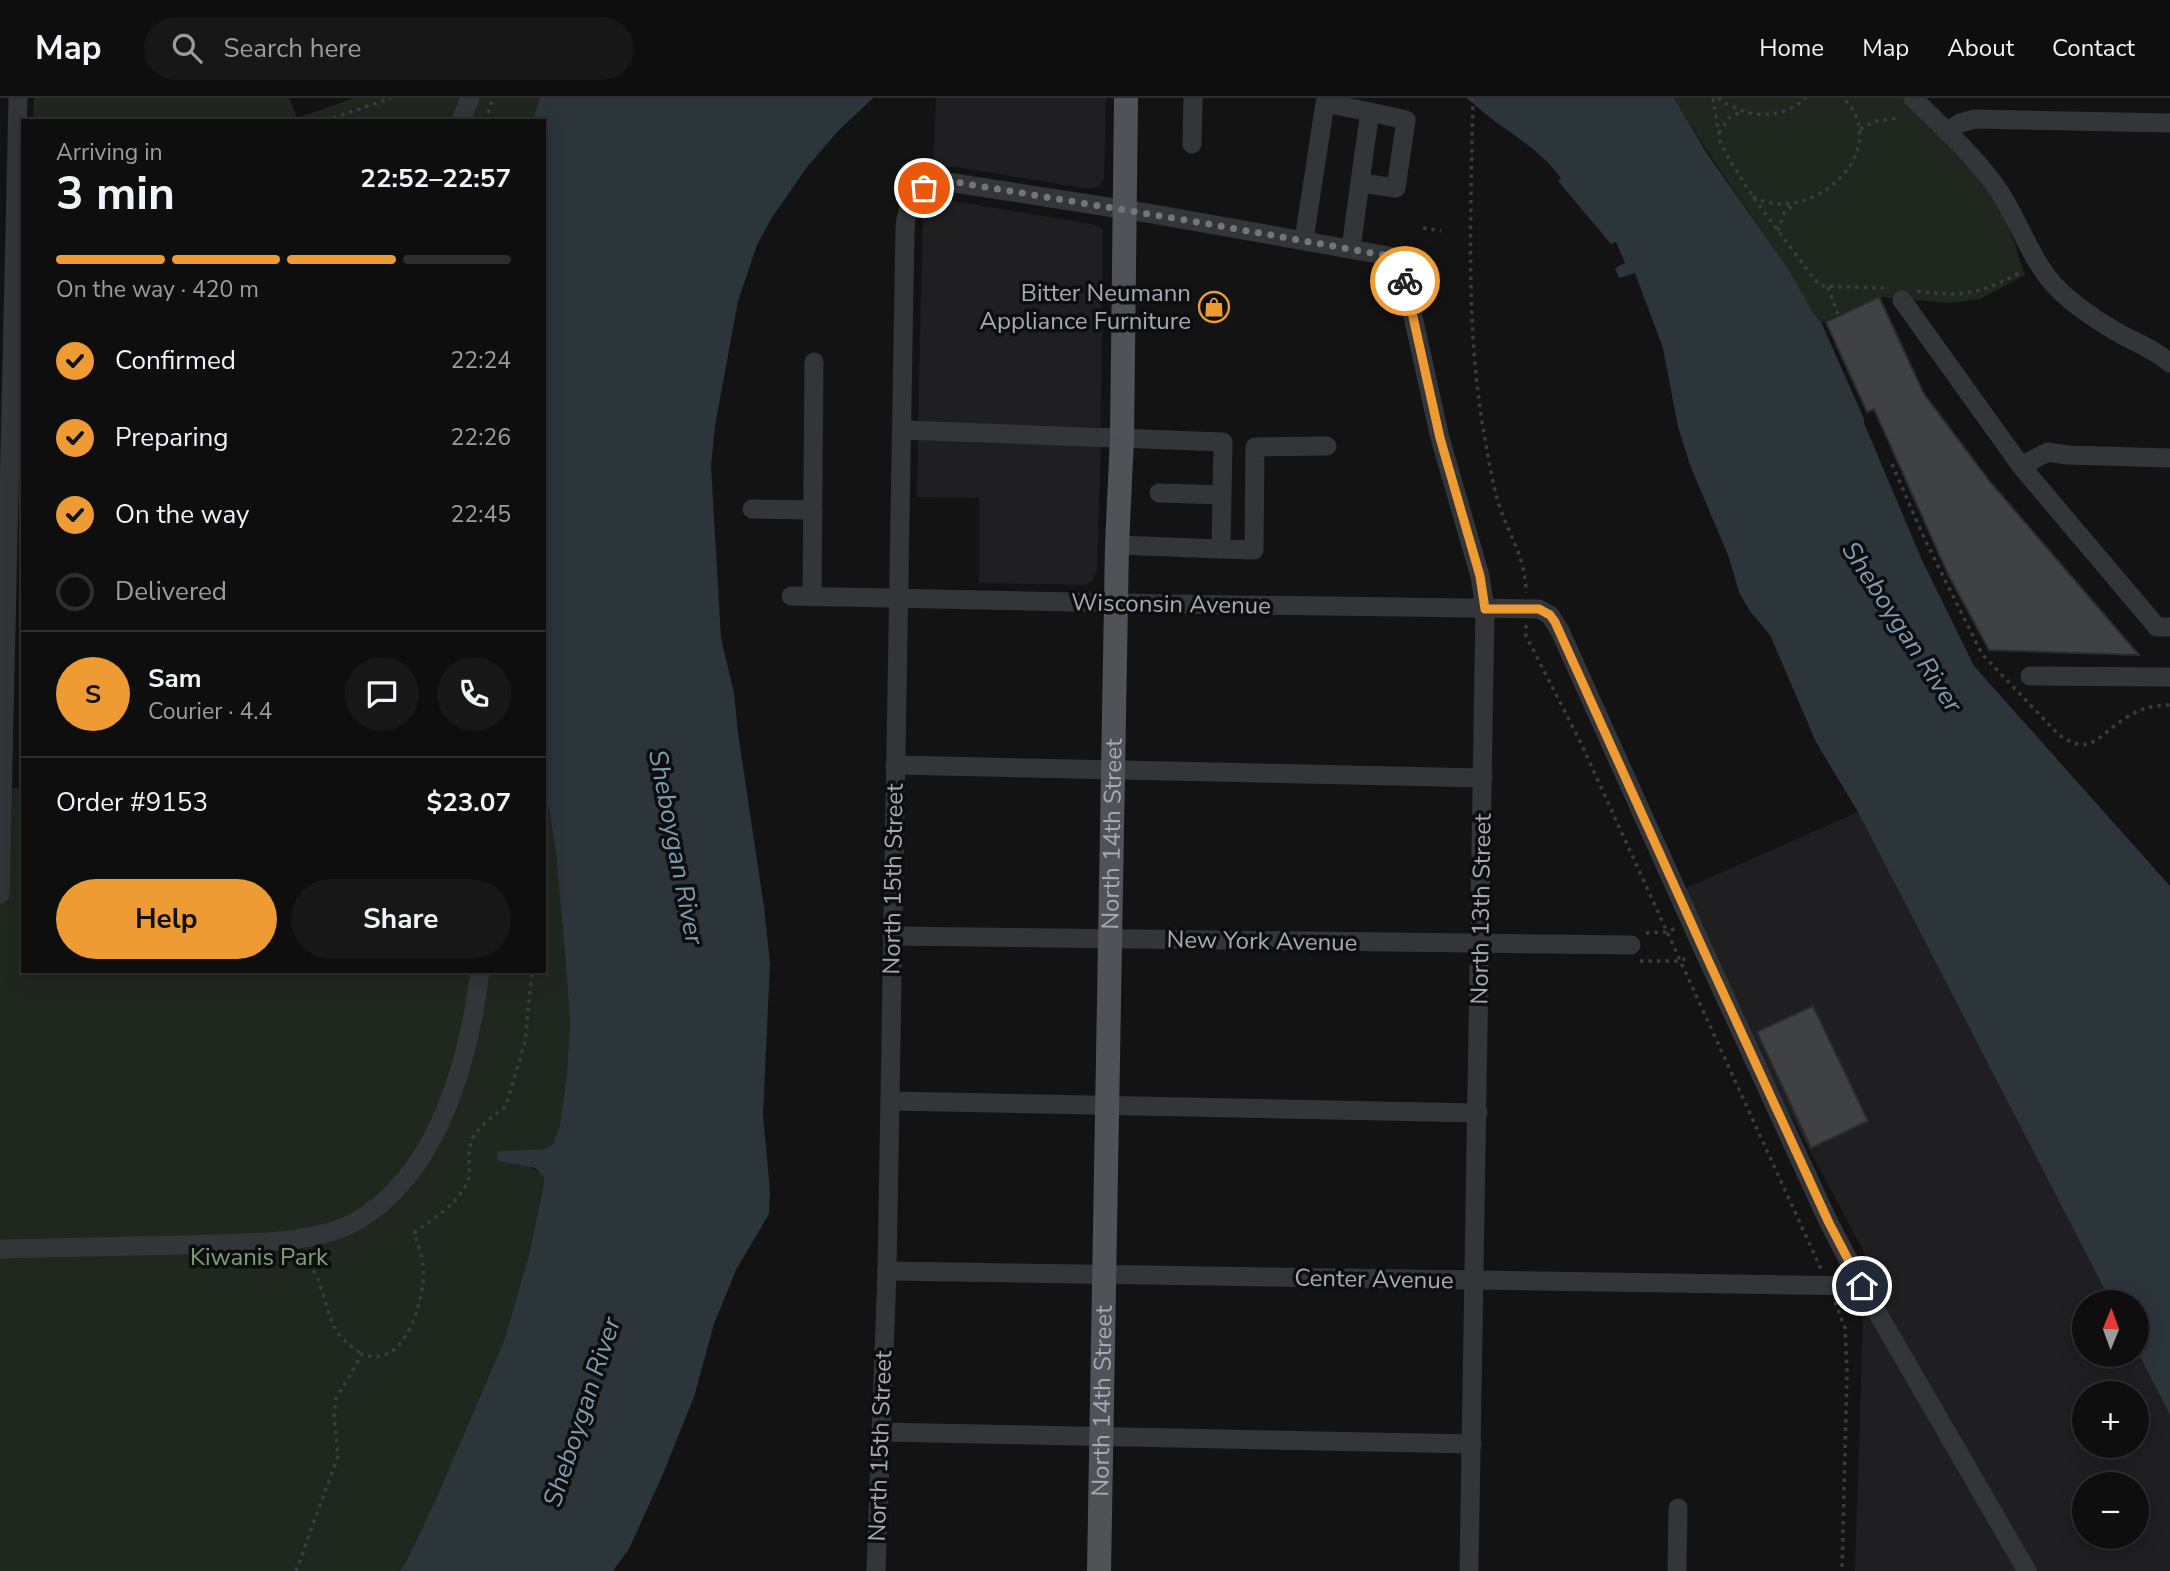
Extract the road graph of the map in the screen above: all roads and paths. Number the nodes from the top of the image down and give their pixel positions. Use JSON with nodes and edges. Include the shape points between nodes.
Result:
{"nodes":[{"id":1,"x":18,"y":98,"type":"edge"},
{"id":2,"x":390,"y":98,"type":"edge"},
{"id":3,"x":470,"y":98,"type":"edge"},
{"id":4,"x":493,"y":98,"type":"edge"},
{"id":5,"x":1126,"y":98,"type":"edge"},
{"id":6,"x":1193,"y":98,"type":"edge"},
{"id":7,"x":1474,"y":98,"type":"edge"},
{"id":8,"x":1716,"y":98,"type":"edge"},
{"id":9,"x":1806,"y":98,"type":"edge"},
{"id":10,"x":1843,"y":98,"type":"edge"},
{"id":11,"x":1913,"y":98,"type":"edge"},
{"id":12,"x":1370,"y":112,"type":"junction"},
{"id":13,"x":1741,"y":112,"type":"junction"},
{"id":14,"x":1897,"y":118,"type":"dead end"},
{"id":15,"x":331,"y":119,"type":"edge"},
{"id":16,"x":462,"y":119,"type":"edge"},
{"id":17,"x":486,"y":119,"type":"edge"},
{"id":18,"x":2170,"y":123,"type":"edge"},
{"id":19,"x":1860,"y":130,"type":"junction"},
{"id":20,"x":1947,"y":132,"type":"junction"},
{"id":21,"x":1718,"y":135,"type":"junction"},
{"id":22,"x":1192,"y":144,"type":"dead end"},
{"id":23,"x":1360,"y":183,"type":"junction"},
{"id":24,"x":1753,"y":197,"type":"junction"},
{"id":25,"x":1798,"y":202,"type":"junction"},
{"id":26,"x":1124,"y":210,"type":"junction"},
{"id":27,"x":1423,"y":228,"type":"dead end"},
{"id":28,"x":1441,"y":231,"type":"dead end"},
{"id":29,"x":1778,"y":231,"type":"junction"},
{"id":30,"x":1304,"y":240,"type":"junction"},
{"id":31,"x":8,"y":241,"type":"edge"},
{"id":32,"x":1351,"y":249,"type":"junction"},
{"id":33,"x":2038,"y":264,"type":"junction"},
{"id":34,"x":1828,"y":287,"type":"junction"},
{"id":35,"x":1903,"y":293,"type":"junction"},
{"id":36,"x":1838,"y":315,"type":"dead end"},
{"id":37,"x":814,"y":362,"type":"dead end"},
{"id":38,"x":2170,"y":363,"type":"edge"},
{"id":39,"x":6,"y":408,"type":"edge"},
{"id":40,"x":902,"y":430,"type":"junction"},
{"id":41,"x":1122,"y":438,"type":"junction"},
{"id":42,"x":1327,"y":446,"type":"dead end"},
{"id":43,"x":2170,"y":458,"type":"edge"},
{"id":44,"x":1892,"y":464,"type":"dead end"},
{"id":45,"x":2021,"y":466,"type":"junction"},
{"id":46,"x":1159,"y":493,"type":"dead end"},
{"id":47,"x":1222,"y":495,"type":"junction"},
{"id":48,"x":752,"y":509,"type":"dead end"},
{"id":49,"x":813,"y":510,"type":"junction"},
{"id":50,"x":1117,"y":545,"type":"junction"},
{"id":51,"x":1221,"y":549,"type":"junction"},
{"id":52,"x":4,"y":576,"type":"edge"},
{"id":53,"x":791,"y":596,"type":"dead end"},
{"id":54,"x":813,"y":597,"type":"junction"},
{"id":55,"x":898,"y":598,"type":"junction"},
{"id":56,"x":1116,"y":603,"type":"junction"},
{"id":57,"x":1485,"y":609,"type":"junction"},
{"id":58,"x":1526,"y":609,"type":"junction"},
{"id":59,"x":2170,"y":627,"type":"edge"},
{"id":60,"x":2030,"y":676,"type":"dead end"},
{"id":61,"x":2170,"y":677,"type":"edge"},
{"id":62,"x":2170,"y":705,"type":"edge"},
{"id":63,"x":895,"y":765,"type":"junction"},
{"id":64,"x":1113,"y":770,"type":"junction"},
{"id":65,"x":1483,"y":778,"type":"junction"},
{"id":66,"x":0,"y":894,"type":"edge"},
{"id":67,"x":1690,"y":922,"type":"junction"},
{"id":68,"x":1667,"y":932,"type":"junction"},
{"id":69,"x":892,"y":936,"type":"junction"},
{"id":70,"x":1111,"y":939,"type":"junction"},
{"id":71,"x":1480,"y":945,"type":"junction"},
{"id":72,"x":1631,"y":945,"type":"junction"},
{"id":73,"x":1703,"y":949,"type":"junction"},
{"id":74,"x":1680,"y":961,"type":"junction"},
{"id":75,"x":480,"y":973,"type":"edge"},
{"id":76,"x":532,"y":973,"type":"edge"},
{"id":77,"x":890,"y":1101,"type":"junction"},
{"id":78,"x":1108,"y":1106,"type":"junction"},
{"id":79,"x":1478,"y":1113,"type":"junction"},
{"id":80,"x":300,"y":1239,"type":"junction"},
{"id":81,"x":0,"y":1249,"type":"edge"},
{"id":82,"x":887,"y":1271,"type":"junction"},
{"id":83,"x":1105,"y":1275,"type":"junction"},
{"id":84,"x":1475,"y":1280,"type":"junction"},
{"id":85,"x":1829,"y":1286,"type":"junction"},
{"id":86,"x":1862,"y":1286,"type":"junction"},
{"id":87,"x":362,"y":1354,"type":"junction"},
{"id":88,"x":881,"y":1432,"type":"junction"},
{"id":89,"x":1102,"y":1436,"type":"junction"},
{"id":90,"x":1472,"y":1444,"type":"junction"},
{"id":91,"x":1678,"y":1508,"type":"dead end"},
{"id":92,"x":296,"y":1571,"type":"edge"},
{"id":93,"x":876,"y":1571,"type":"edge"},
{"id":94,"x":1099,"y":1571,"type":"edge"},
{"id":95,"x":1469,"y":1571,"type":"edge"},
{"id":96,"x":1677,"y":1571,"type":"edge"},
{"id":97,"x":1842,"y":1571,"type":"edge"},
{"id":98,"x":2027,"y":1571,"type":"edge"}],
"edges":[{"from":1,"to":31,"type":"street"},
{"from":2,"to":15,"type":"path"},
{"from":3,"to":16,"type":"street"},
{"from":4,"to":17,"type":"path"},
{"from":5,"to":26,"type":"main road","name":"North 14th Street"},
{"from":6,"to":22,"type":"street"},
{"from":7,"to":58,"type":"path","via":[[1470,271],[1474,356],[1498,501],[1523,562]]},
{"from":8,"to":13,"type":"path"},
{"from":8,"to":21,"type":"path"},
{"from":9,"to":13,"type":"path","via":[[1769,114]]},
{"from":10,"to":19,"type":"path","via":[[1854,111]]},
{"from":11,"to":20,"type":"street"},
{"from":12,"to":23,"type":"street"},
{"from":12,"to":23,"type":"street","via":[[1406,120],[1396,188]]},
{"from":12,"to":30,"type":"street","via":[[1325,103]]},
{"from":13,"to":21,"type":"path","via":[[1726,121]]},
{"from":14,"to":19,"type":"path","via":[[1876,121]]},
{"from":18,"to":20,"type":"street","via":[[1975,119]]},
{"from":19,"to":25,"type":"path","via":[[1855,155],[1839,180],[1824,193]]},
{"from":20,"to":33,"type":"street","via":[[1997,188]]},
{"from":21,"to":24,"type":"path"},
{"from":23,"to":32,"type":"street"},
{"from":24,"to":25,"type":"path","via":[[1777,204]]},
{"from":24,"to":29,"type":"path"},
{"from":25,"to":29,"type":"path","via":[[1786,210]]},
{"from":26,"to":30,"type":"street"},
{"from":26,"to":40,"type":"street","name":"North 15th Street","via":[[944,181],[921,191],[909,206],[906,222]]},
{"from":26,"to":41,"type":"main road","name":"North 14th Street"},
{"from":27,"to":28,"type":"path"},
{"from":29,"to":34,"type":"path","via":[[1814,279]]},
{"from":30,"to":32,"type":"street"},
{"from":31,"to":39,"type":"street"},
{"from":32,"to":57,"type":"street","name":"North 13th Street","via":[[1400,258]]},
{"from":33,"to":35,"type":"path","via":[[1971,294]]},
{"from":33,"to":38,"type":"street","via":[[2078,307]]},
{"from":34,"to":35,"type":"path"},
{"from":34,"to":36,"type":"path"},
{"from":35,"to":45,"type":"street"},
{"from":37,"to":49,"type":"street"},
{"from":39,"to":52,"type":"street"},
{"from":40,"to":41,"type":"street"},
{"from":40,"to":55,"type":"street","name":"North 15th Street"},
{"from":41,"to":47,"type":"street","via":[[1223,442]]},
{"from":41,"to":50,"type":"main road","name":"North 14th Street"},
{"from":42,"to":51,"type":"street","via":[[1255,447],[1254,550]]},
{"from":43,"to":45,"type":"street","via":[[2048,452]]},
{"from":44,"to":62,"type":"path","via":[[1982,654],[2058,734],[2078,745],[2092,743],[2137,711]]},
{"from":45,"to":59,"type":"street","via":[[2157,627]]},
{"from":46,"to":47,"type":"street"},
{"from":47,"to":51,"type":"street"},
{"from":48,"to":49,"type":"street"},
{"from":49,"to":54,"type":"street"},
{"from":50,"to":51,"type":"street"},
{"from":50,"to":56,"type":"main road","name":"North 14th Street"},
{"from":52,"to":66,"type":"street"},
{"from":53,"to":54,"type":"street","name":"Wisconsin Avenue"},
{"from":54,"to":55,"type":"street","name":"Wisconsin Avenue"},
{"from":55,"to":56,"type":"street","name":"Wisconsin Avenue"},
{"from":55,"to":63,"type":"street","name":"North 15th Street"},
{"from":56,"to":57,"type":"street","name":"Wisconsin Avenue"},
{"from":56,"to":64,"type":"main road","name":"North 14th Street"},
{"from":57,"to":58,"type":"street","name":"Wisconsin Avenue"},
{"from":57,"to":65,"type":"street","name":"North 13th Street"},
{"from":58,"to":67,"type":"street","name":"Wisconsin Avenue","via":[[1550,615],[1560,631]]},
{"from":58,"to":68,"type":"path","via":[[1526,636],[1579,738]]},
{"from":60,"to":61,"type":"street"},
{"from":63,"to":64,"type":"street"},
{"from":63,"to":69,"type":"street","name":"North 15th Street"},
{"from":64,"to":65,"type":"street"},
{"from":64,"to":70,"type":"main road","name":"North 14th Street"},
{"from":65,"to":71,"type":"street","name":"North 13th Street"},
{"from":67,"to":68,"type":"path"},
{"from":67,"to":73,"type":"street"},
{"from":68,"to":72,"type":"path","via":[[1629,933]]},
{"from":68,"to":74,"type":"path"},
{"from":69,"to":70,"type":"street","name":"New York Avenue"},
{"from":69,"to":77,"type":"street","name":"North 15th Street"},
{"from":70,"to":71,"type":"street","name":"New York Avenue"},
{"from":70,"to":78,"type":"main road","name":"North 14th Street"},
{"from":71,"to":72,"type":"street","name":"New York Avenue"},
{"from":71,"to":79,"type":"street","name":"North 13th Street"},
{"from":72,"to":74,"type":"path","via":[[1635,961]]},
{"from":73,"to":74,"type":"path"},
{"from":73,"to":86,"type":"street"},
{"from":74,"to":85,"type":"path"},
{"from":75,"to":80,"type":"street","via":[[457,1077],[442,1119],[413,1171],[369,1214],[332,1232]]},
{"from":76,"to":87,"type":"path","via":[[525,1042],[505,1107],[473,1134],[467,1185],[414,1233],[423,1279],[405,1339],[385,1354]]},
{"from":77,"to":78,"type":"street"},
{"from":77,"to":82,"type":"street","name":"North 15th Street"},
{"from":78,"to":79,"type":"street"},
{"from":78,"to":83,"type":"main road","name":"North 14th Street"},
{"from":79,"to":84,"type":"street","name":"North 13th Street"},
{"from":80,"to":81,"type":"street"},
{"from":80,"to":87,"type":"path","via":[[335,1330]]},
{"from":82,"to":83,"type":"street","name":"Center Avenue"},
{"from":82,"to":88,"type":"street","name":"North 15th Street"},
{"from":83,"to":84,"type":"street","name":"Center Avenue"},
{"from":83,"to":89,"type":"main road","name":"North 14th Street"},
{"from":84,"to":85,"type":"street","name":"Center Avenue"},
{"from":84,"to":90,"type":"street","name":"North 13th Street"},
{"from":85,"to":86,"type":"street","name":"Center Avenue"},
{"from":85,"to":97,"type":"path","via":[[1844,1328],[1847,1372]]},
{"from":86,"to":98,"type":"street"},
{"from":87,"to":92,"type":"path","via":[[336,1399],[338,1456]]},
{"from":88,"to":89,"type":"street"},
{"from":88,"to":93,"type":"street","name":"North 15th Street"},
{"from":89,"to":90,"type":"street"},
{"from":89,"to":94,"type":"main road","name":"North 14th Street"},
{"from":90,"to":95,"type":"street","name":"North 13th Street"},
{"from":91,"to":96,"type":"street"}]}
